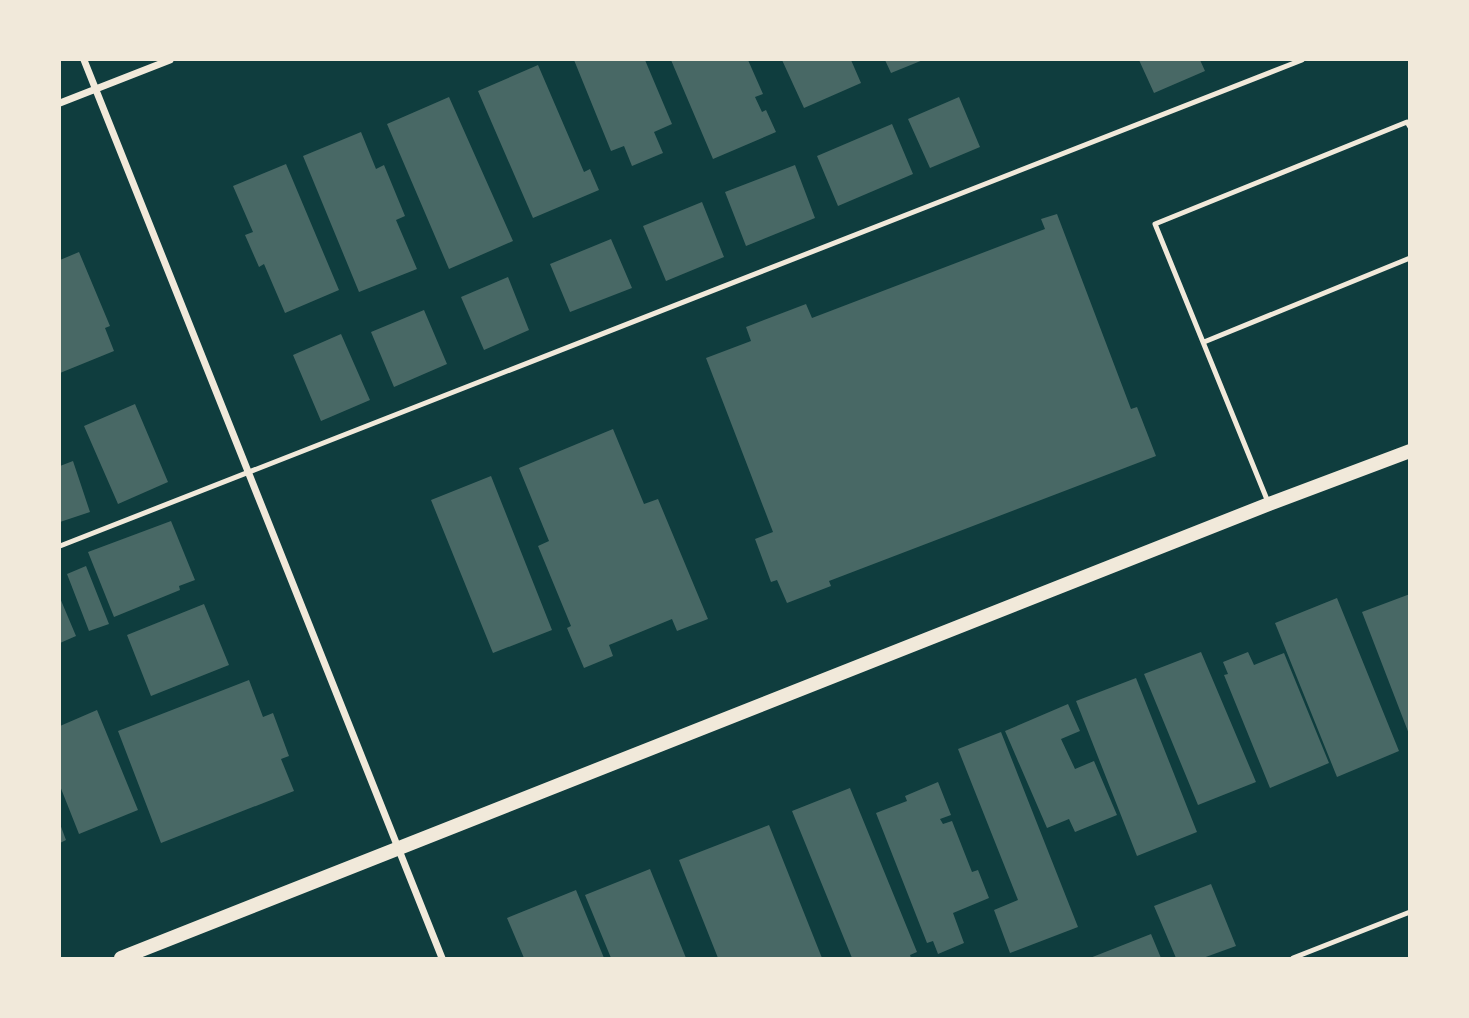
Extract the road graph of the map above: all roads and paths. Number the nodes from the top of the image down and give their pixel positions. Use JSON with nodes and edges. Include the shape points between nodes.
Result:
{"nodes":[{"id":1,"x":84,"y":60,"type":"edge"},
{"id":2,"x":170,"y":60,"type":"edge"},
{"id":3,"x":1302,"y":60,"type":"edge"},
{"id":4,"x":96,"y":89,"type":"junction"},
{"id":5,"x":60,"y":103,"type":"edge"},
{"id":6,"x":1409,"y":127,"type":"edge"},
{"id":7,"x":1409,"y":258,"type":"edge"},
{"id":8,"x":1204,"y":342,"type":"junction"},
{"id":9,"x":1409,"y":451,"type":"edge"},
{"id":10,"x":249,"y":471,"type":"junction"},
{"id":11,"x":1269,"y":504,"type":"junction"},
{"id":12,"x":60,"y":546,"type":"edge"},
{"id":13,"x":398,"y":850,"type":"junction"},
{"id":14,"x":1409,"y":912,"type":"edge"},
{"id":15,"x":121,"y":958,"type":"edge"},
{"id":16,"x":442,"y":958,"type":"edge"},
{"id":17,"x":1293,"y":958,"type":"edge"}],
"edges":[{"from":1,"to":4,"type":"street"},
{"from":2,"to":4,"type":"street"},
{"from":3,"to":10,"type":"lane"},
{"from":4,"to":5,"type":"street"},
{"from":4,"to":10,"type":"street"},
{"from":6,"to":8,"type":"lane","via":[[1407,122],[1155,224]]},
{"from":7,"to":8,"type":"lane"},
{"from":8,"to":11,"type":"lane"},
{"from":9,"to":11,"type":"main road"},
{"from":10,"to":12,"type":"lane"},
{"from":10,"to":13,"type":"street"},
{"from":11,"to":13,"type":"main road"},
{"from":13,"to":15,"type":"main road"},
{"from":13,"to":16,"type":"street"},
{"from":14,"to":17,"type":"lane"}]}
